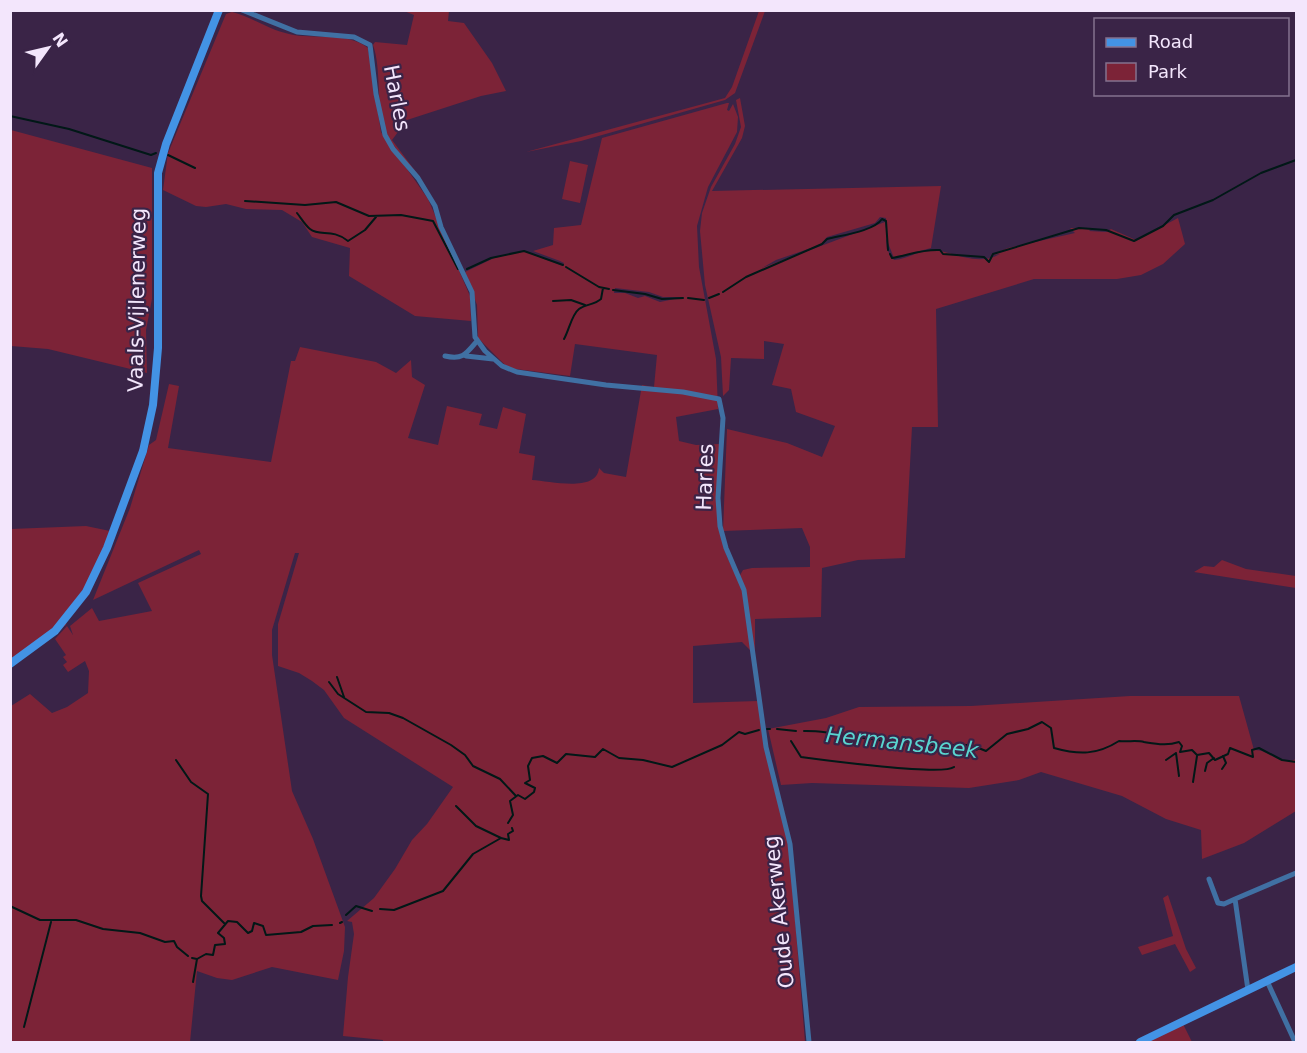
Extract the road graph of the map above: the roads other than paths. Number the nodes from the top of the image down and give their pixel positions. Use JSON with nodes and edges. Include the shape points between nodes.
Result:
{"nodes":[{"id":1,"x":219,"y":10,"type":"edge"},
{"id":2,"x":242,"y":10,"type":"edge"},
{"id":3,"x":477,"y":341,"type":"junction"},
{"id":4,"x":445,"y":356,"type":"dead end"},
{"id":5,"x":466,"y":356,"type":"junction"},
{"id":6,"x":493,"y":359,"type":"junction"},
{"id":7,"x":10,"y":664,"type":"edge"},
{"id":8,"x":774,"y":780,"type":"joint"},
{"id":9,"x":1296,"y":873,"type":"edge"},
{"id":10,"x":1209,"y":879,"type":"dead end"},
{"id":11,"x":1235,"y":899,"type":"junction"},
{"id":12,"x":1296,"y":967,"type":"edge"},
{"id":13,"x":1267,"y":981,"type":"junction"},
{"id":14,"x":1248,"y":990,"type":"junction"},
{"id":15,"x":809,"y":1042,"type":"edge"},
{"id":16,"x":1140,"y":1042,"type":"edge"},
{"id":17,"x":1295,"y":1042,"type":"edge"}],
"edges":[{"from":1,"to":7,"type":"street","name":"Vaals-Vijlenerweg","via":[[158,173],[158,348],[153,405],[143,451],[86,592],[55,631]]},
{"from":2,"to":3,"type":"street","name":"Harles","via":[[297,32],[354,37],[370,45],[383,131],[435,206],[472,292]]},
{"from":3,"to":5,"type":"street"},
{"from":3,"to":6,"type":"street","name":"Harles"},
{"from":4,"to":5,"type":"street","name":"Harles"},
{"from":5,"to":6,"type":"street","name":"Harles"},
{"from":6,"to":8,"type":"street","name":"Harles","via":[[523,373],[719,399],[723,418],[720,526],[744,590],[754,674]]},
{"from":8,"to":15,"type":"street","name":"Oude Akerweg","via":[[791,855]]},
{"from":9,"to":11,"type":"street"},
{"from":10,"to":11,"type":"street","via":[[1218,903]]},
{"from":11,"to":14,"type":"street"},
{"from":12,"to":13,"type":"street"},
{"from":13,"to":14,"type":"street"},
{"from":13,"to":17,"type":"street"},
{"from":14,"to":16,"type":"street"}]}
